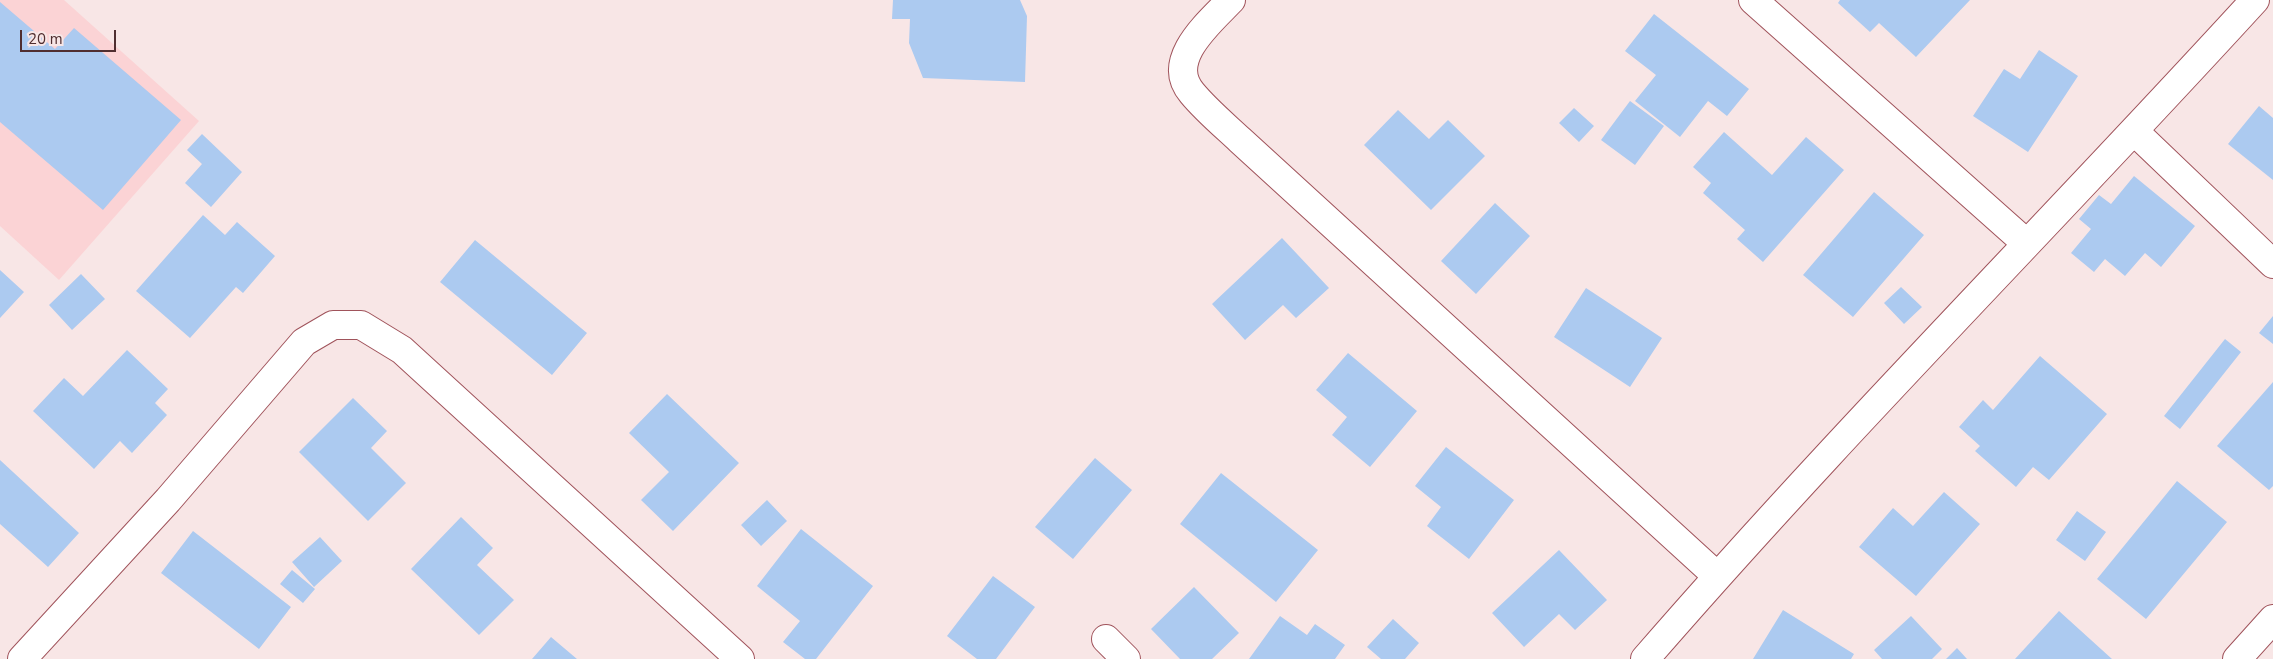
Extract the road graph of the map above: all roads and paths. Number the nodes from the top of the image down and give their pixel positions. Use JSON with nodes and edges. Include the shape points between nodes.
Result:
{"nodes":[{"id":1,"x":1231,"y":0,"type":"edge"},
{"id":2,"x":1753,"y":0,"type":"edge"},
{"id":3,"x":2255,"y":0,"type":"edge"},
{"id":4,"x":2134,"y":132,"type":"junction"},
{"id":5,"x":2026,"y":243,"type":"junction"},
{"id":6,"x":2273,"y":264,"type":"edge"},
{"id":7,"x":1718,"y":576,"type":"junction"},
{"id":8,"x":2273,"y":619,"type":"edge"},
{"id":9,"x":1106,"y":639,"type":"dead end"},
{"id":10,"x":22,"y":659,"type":"edge"},
{"id":11,"x":740,"y":659,"type":"edge"},
{"id":12,"x":1126,"y":659,"type":"edge"},
{"id":13,"x":1645,"y":659,"type":"edge"},
{"id":14,"x":2237,"y":659,"type":"edge"}],
"edges":[{"from":1,"to":7,"type":"street","via":[[1189,48],[1182,70],[1191,92]]},
{"from":2,"to":5,"type":"street"},
{"from":3,"to":4,"type":"street"},
{"from":4,"to":5,"type":"street"},
{"from":4,"to":6,"type":"street"},
{"from":5,"to":7,"type":"street"},
{"from":7,"to":13,"type":"street"},
{"from":8,"to":14,"type":"street"},
{"from":9,"to":12,"type":"street"},
{"from":10,"to":11,"type":"street","via":[[168,500],[304,342],[333,325],[361,324],[402,350]]}]}
